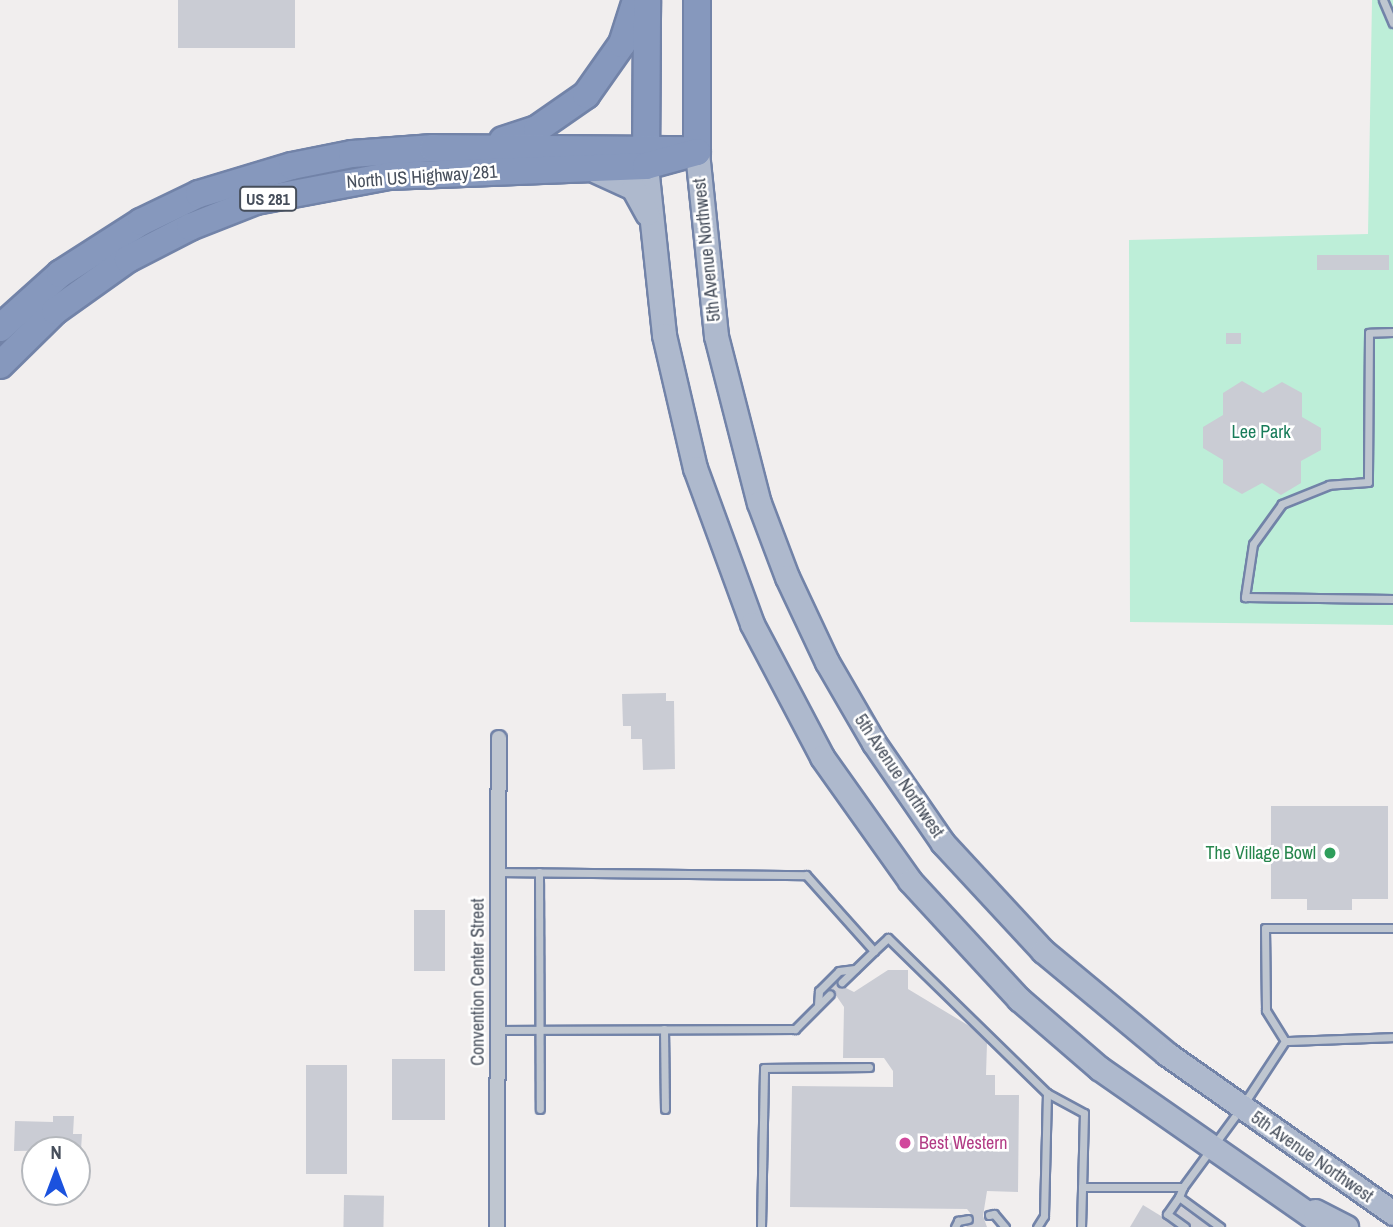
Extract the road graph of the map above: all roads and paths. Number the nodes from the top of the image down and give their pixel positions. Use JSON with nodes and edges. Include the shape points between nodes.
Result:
{"nodes":[{"id":1,"x":636,"y":0,"type":"edge"},
{"id":2,"x":647,"y":0,"type":"edge"},
{"id":3,"x":697,"y":0,"type":"edge"},
{"id":4,"x":1383,"y":0,"type":"edge"},
{"id":5,"x":1393,"y":23,"type":"edge"},
{"id":6,"x":433,"y":148,"type":"junction"},
{"id":7,"x":697,"y":152,"type":"junction"},
{"id":8,"x":646,"y":156,"type":"junction"},
{"id":9,"x":586,"y":168,"type":"junction"},
{"id":10,"x":651,"y":226,"type":"junction"},
{"id":11,"x":0,"y":328,"type":"edge"},
{"id":12,"x":1393,"y":332,"type":"edge"},
{"id":13,"x":0,"y":365,"type":"edge"},
{"id":14,"x":1393,"y":599,"type":"edge"},
{"id":15,"x":499,"y":738,"type":"dead end"},
{"id":16,"x":498,"y":872,"type":"junction"},
{"id":17,"x":540,"y":872,"type":"junction"},
{"id":18,"x":1393,"y":928,"type":"edge"},
{"id":19,"x":874,"y":951,"type":"junction"},
{"id":20,"x":855,"y":969,"type":"junction"},
{"id":21,"x":842,"y":982,"type":"dead end"},
{"id":22,"x":830,"y":994,"type":"dead end"},
{"id":23,"x":818,"y":1006,"type":"junction"},
{"id":24,"x":664,"y":1029,"type":"junction"},
{"id":25,"x":498,"y":1030,"type":"junction"},
{"id":26,"x":540,"y":1030,"type":"junction"},
{"id":27,"x":1393,"y":1037,"type":"edge"},
{"id":28,"x":1285,"y":1041,"type":"junction"},
{"id":29,"x":869,"y":1067,"type":"dead end"},
{"id":30,"x":1047,"y":1093,"type":"junction"},
{"id":31,"x":1241,"y":1108,"type":"junction"},
{"id":32,"x":540,"y":1109,"type":"dead end"},
{"id":33,"x":665,"y":1109,"type":"dead end"},
{"id":34,"x":1212,"y":1149,"type":"junction"},
{"id":35,"x":1082,"y":1187,"type":"junction"},
{"id":36,"x":1183,"y":1187,"type":"junction"},
{"id":37,"x":1268,"y":1188,"type":"junction"},
{"id":38,"x":1180,"y":1197,"type":"junction"},
{"id":39,"x":1393,"y":1213,"type":"edge"},
{"id":40,"x":989,"y":1215,"type":"dead end"},
{"id":41,"x":968,"y":1219,"type":"dead end"},
{"id":42,"x":1322,"y":1225,"type":"edge"},
{"id":43,"x":497,"y":1227,"type":"edge"},
{"id":44,"x":761,"y":1227,"type":"edge"},
{"id":45,"x":955,"y":1227,"type":"edge"},
{"id":46,"x":1005,"y":1227,"type":"edge"},
{"id":47,"x":1037,"y":1227,"type":"edge"},
{"id":48,"x":1081,"y":1227,"type":"edge"},
{"id":49,"x":1185,"y":1227,"type":"edge"},
{"id":50,"x":1220,"y":1227,"type":"edge"},
{"id":51,"x":1346,"y":1227,"type":"edge"}],
"edges":[{"from":1,"to":6,"type":"highway","number":"US 281","via":[[613,61],[573,106],[514,137]]},
{"from":2,"to":8,"type":"highway"},
{"from":3,"to":7,"type":"highway"},
{"from":4,"to":5,"type":"lane"},
{"from":6,"to":8,"type":"highway","name":"North US Highway 281","number":"US 281"},
{"from":6,"to":11,"type":"highway","name":"North US Highway 281","number":"US 281","via":[[352,154],[292,166],[200,194],[85,256]]},
{"from":7,"to":8,"type":"highway","name":"North US Highway 281","number":"US 281"},
{"from":7,"to":31,"type":"main road","name":"5th Avenue Northwest","via":[[714,323],[734,417],[787,578],[834,673],[919,810],[1000,907],[1113,1013]]},
{"from":8,"to":9,"type":"highway","name":"North US Highway 281","number":"US 281"},
{"from":8,"to":10,"type":"main road"},
{"from":9,"to":10,"type":"main road","number":"US 281","via":[[610,174],[633,188]]},
{"from":9,"to":13,"type":"highway","name":"North US Highway 281","number":"US 281","via":[[388,176],[256,201],[190,227],[102,276],[55,311]]},
{"from":10,"to":34,"type":"main road","via":[[672,374],[719,542],[763,647],[822,757],[910,881],[981,961],[1099,1068]]},
{"from":12,"to":14,"type":"lane","via":[[1369,333],[1368,482],[1329,485],[1282,504],[1253,544],[1245,597]]},
{"from":15,"to":16,"type":"street","name":"Convention Center Street"},
{"from":16,"to":17,"type":"lane"},
{"from":16,"to":25,"type":"street","name":"Convention Center Street"},
{"from":17,"to":19,"type":"lane","via":[[806,875]]},
{"from":17,"to":26,"type":"lane"},
{"from":18,"to":28,"type":"lane","via":[[1265,928],[1266,1010]]},
{"from":19,"to":20,"type":"lane"},
{"from":19,"to":30,"type":"lane","via":[[888,937]]},
{"from":20,"to":21,"type":"lane"},
{"from":20,"to":23,"type":"lane","via":[[839,971],[819,991]]},
{"from":22,"to":23,"type":"lane"},
{"from":23,"to":24,"type":"lane","via":[[795,1029]]},
{"from":24,"to":26,"type":"lane"},
{"from":24,"to":33,"type":"lane"},
{"from":25,"to":26,"type":"lane"},
{"from":25,"to":43,"type":"street","name":"Convention Center Street"},
{"from":26,"to":32,"type":"lane"},
{"from":27,"to":28,"type":"lane"},
{"from":28,"to":31,"type":"lane"},
{"from":29,"to":44,"type":"lane","via":[[764,1068]]},
{"from":30,"to":35,"type":"lane","via":[[1084,1113]]},
{"from":30,"to":47,"type":"lane","via":[[1044,1216]]},
{"from":31,"to":34,"type":"lane"},
{"from":31,"to":39,"type":"main road","name":"5th Avenue Northwest"},
{"from":34,"to":36,"type":"lane"},
{"from":34,"to":37,"type":"main road"},
{"from":35,"to":36,"type":"lane"},
{"from":35,"to":48,"type":"lane"},
{"from":36,"to":38,"type":"lane"},
{"from":37,"to":42,"type":"main road"},
{"from":37,"to":51,"type":"main road"},
{"from":38,"to":49,"type":"lane","via":[[1167,1214]]},
{"from":38,"to":50,"type":"lane"},
{"from":40,"to":46,"type":"lane","via":[[994,1214]]},
{"from":41,"to":45,"type":"lane","via":[[958,1221]]}]}
